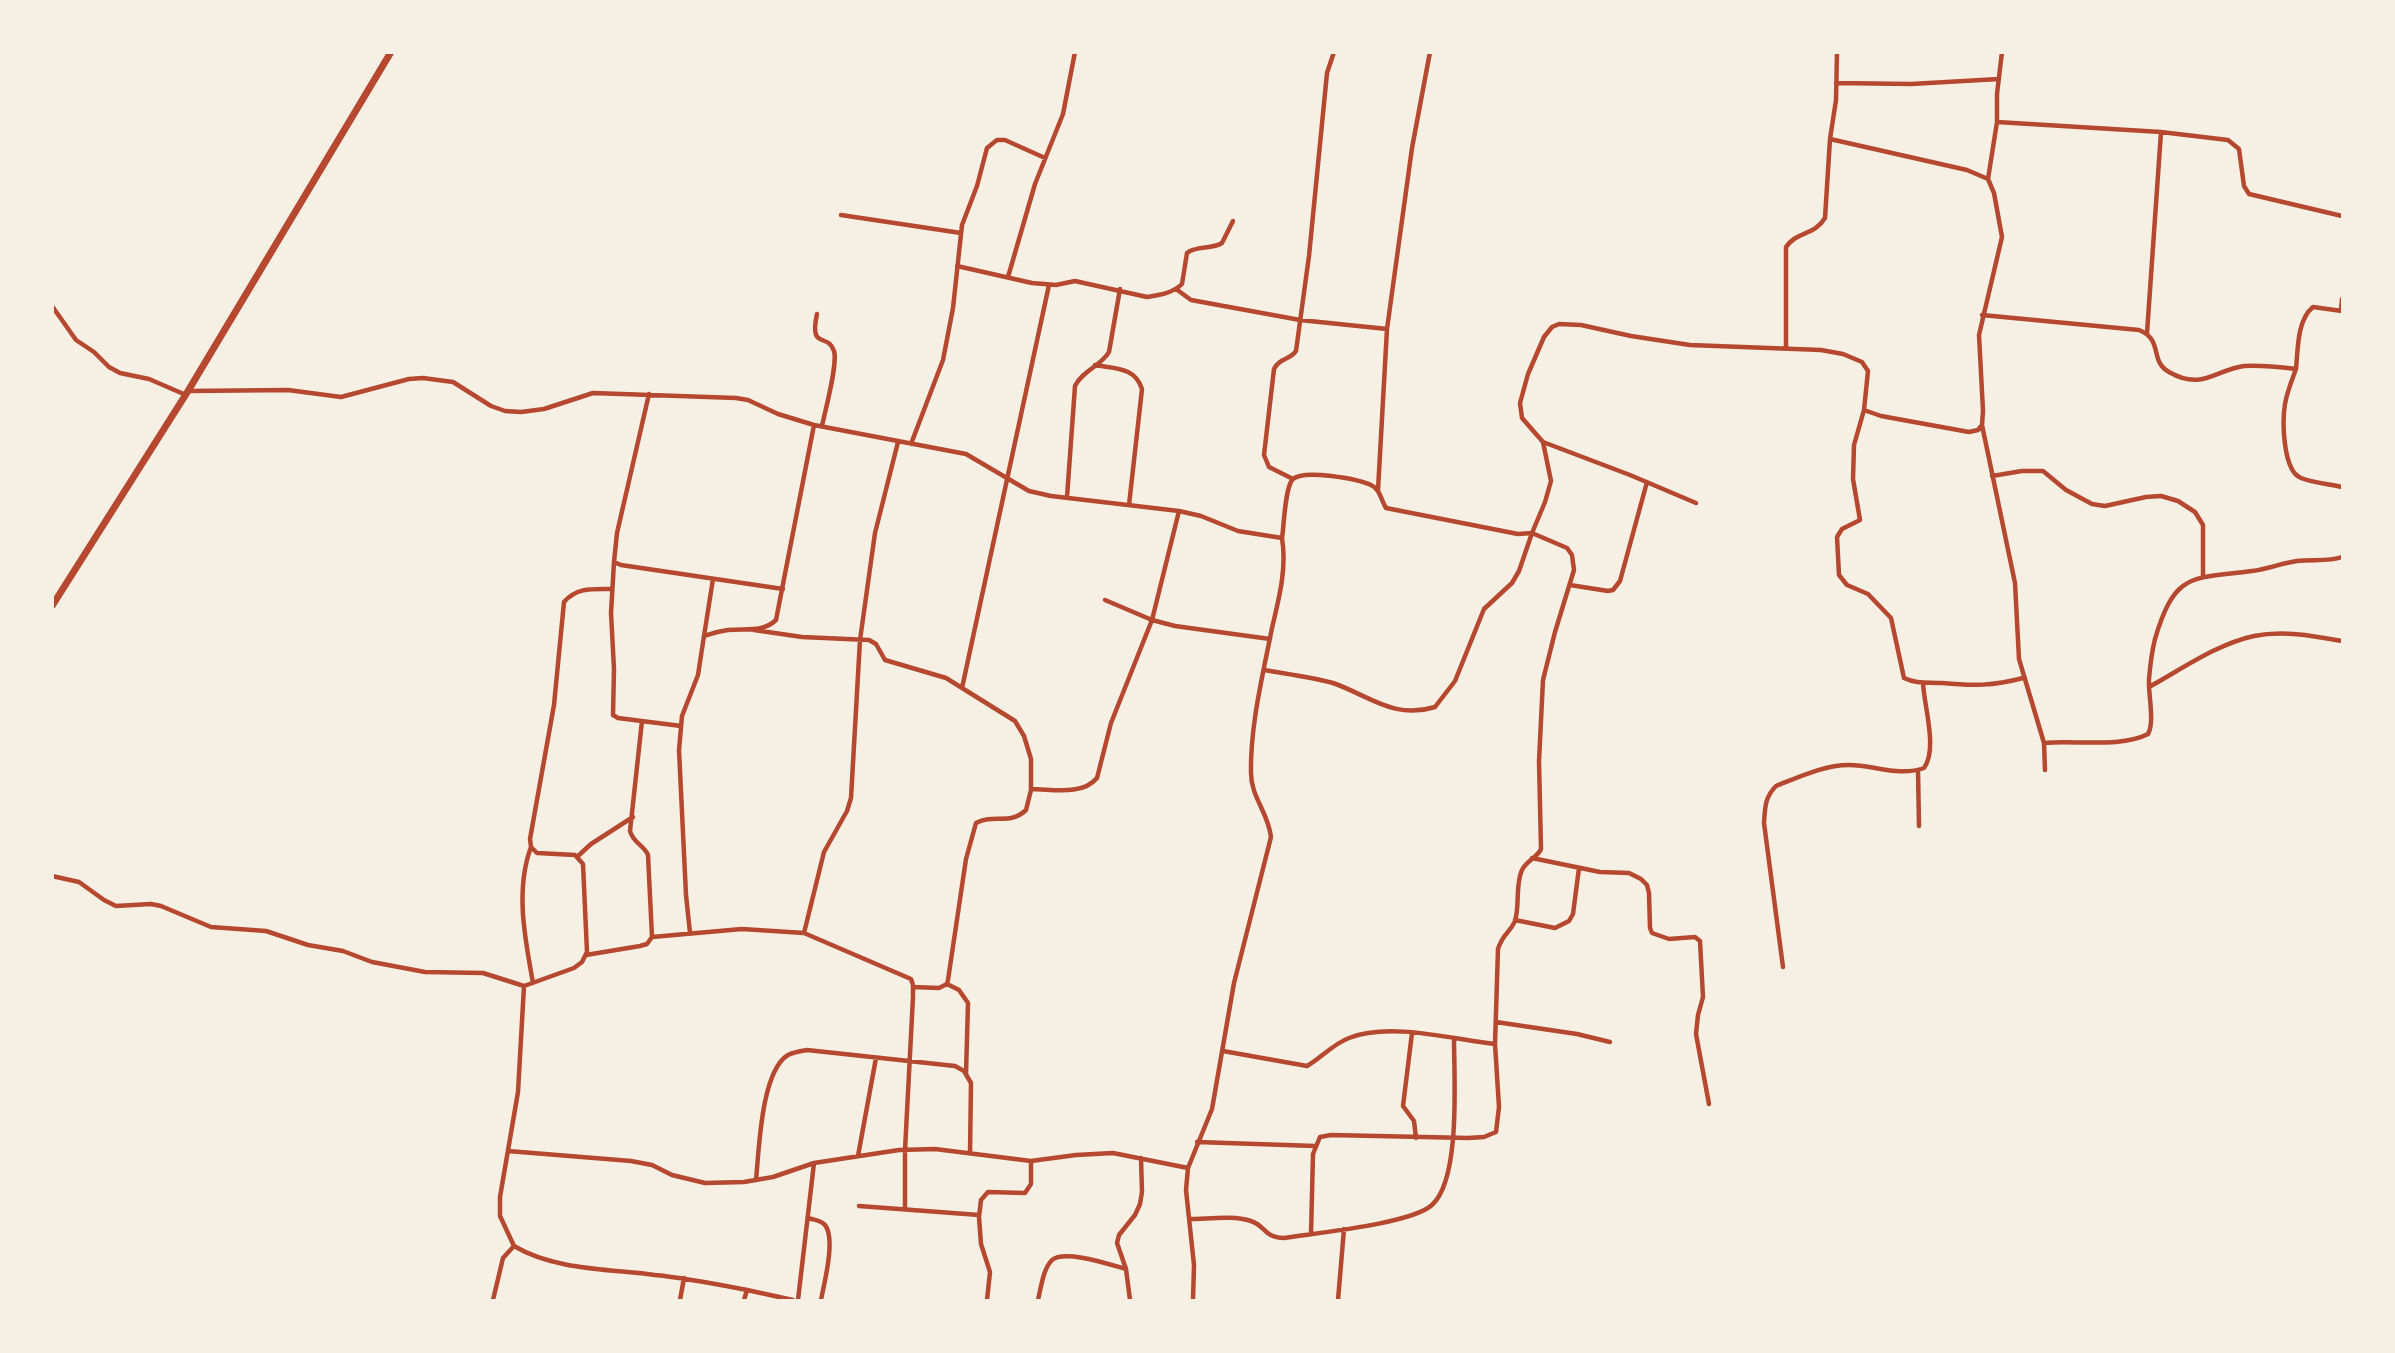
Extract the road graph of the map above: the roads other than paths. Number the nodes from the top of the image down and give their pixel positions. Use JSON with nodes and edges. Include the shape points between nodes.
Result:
{"nodes":[{"id":1,"x":391,"y":52,"type":"edge"},
{"id":2,"x":1075,"y":52,"type":"edge"},
{"id":3,"x":1334,"y":52,"type":"edge"},
{"id":4,"x":1430,"y":52,"type":"edge"},
{"id":5,"x":1837,"y":52,"type":"edge"},
{"id":6,"x":2002,"y":52,"type":"edge"},
{"id":7,"x":1999,"y":80,"type":"junction"},
{"id":8,"x":1836,"y":83,"type":"junction"},
{"id":9,"x":1997,"y":122,"type":"junction"},
{"id":10,"x":2161,"y":132,"type":"junction"},
{"id":11,"x":1830,"y":139,"type":"junction"},
{"id":12,"x":1045,"y":158,"type":"junction"},
{"id":13,"x":1988,"y":179,"type":"junction"},
{"id":14,"x":841,"y":215,"type":"dead end"},
{"id":15,"x":2343,"y":216,"type":"edge"},
{"id":16,"x":1233,"y":222,"type":"dead end"},
{"id":17,"x":961,"y":233,"type":"junction"},
{"id":18,"x":957,"y":266,"type":"junction"},
{"id":19,"x":1008,"y":277,"type":"junction"},
{"id":20,"x":1049,"y":285,"type":"junction"},
{"id":21,"x":1120,"y":289,"type":"junction"},
{"id":22,"x":1176,"y":289,"type":"junction"},
{"id":23,"x":2343,"y":299,"type":"edge"},
{"id":24,"x":52,"y":306,"type":"edge"},
{"id":25,"x":2342,"y":310,"type":"edge"},
{"id":26,"x":817,"y":314,"type":"dead end"},
{"id":27,"x":1982,"y":315,"type":"junction"},
{"id":28,"x":1300,"y":320,"type":"junction"},
{"id":29,"x":1387,"y":329,"type":"junction"},
{"id":30,"x":2147,"y":333,"type":"junction"},
{"id":31,"x":1786,"y":348,"type":"junction"},
{"id":32,"x":1095,"y":365,"type":"junction"},
{"id":33,"x":2295,"y":369,"type":"junction"},
{"id":34,"x":187,"y":393,"type":"junction"},
{"id":35,"x":649,"y":394,"type":"junction"},
{"id":36,"x":1864,"y":410,"type":"junction"},
{"id":37,"x":814,"y":425,"type":"junction"},
{"id":38,"x":1982,"y":425,"type":"junction"},
{"id":39,"x":822,"y":426,"type":"junction"},
{"id":40,"x":898,"y":442,"type":"junction"},
{"id":41,"x":1543,"y":442,"type":"junction"},
{"id":42,"x":911,"y":444,"type":"junction"},
{"id":43,"x":1992,"y":476,"type":"junction"},
{"id":44,"x":1007,"y":478,"type":"junction"},
{"id":45,"x":1293,"y":479,"type":"junction"},
{"id":46,"x":1647,"y":482,"type":"junction"},
{"id":47,"x":2343,"y":487,"type":"edge"},
{"id":48,"x":1378,"y":490,"type":"junction"},
{"id":49,"x":1067,"y":497,"type":"junction"},
{"id":50,"x":1696,"y":503,"type":"dead end"},
{"id":51,"x":1129,"y":505,"type":"junction"},
{"id":52,"x":1179,"y":511,"type":"junction"},
{"id":53,"x":1532,"y":533,"type":"junction"},
{"id":54,"x":1282,"y":538,"type":"junction"},
{"id":55,"x":2341,"y":558,"type":"edge"},
{"id":56,"x":614,"y":562,"type":"junction"},
{"id":57,"x":2343,"y":565,"type":"edge"},
{"id":58,"x":2204,"y":576,"type":"junction"},
{"id":59,"x":713,"y":579,"type":"junction"},
{"id":60,"x":1570,"y":585,"type":"junction"},
{"id":61,"x":612,"y":588,"type":"junction"},
{"id":62,"x":783,"y":589,"type":"junction"},
{"id":63,"x":1105,"y":600,"type":"dead end"},
{"id":64,"x":52,"y":606,"type":"edge"},
{"id":65,"x":1152,"y":620,"type":"junction"},
{"id":66,"x":754,"y":630,"type":"junction"},
{"id":67,"x":704,"y":636,"type":"junction"},
{"id":68,"x":1270,"y":639,"type":"junction"},
{"id":69,"x":860,"y":640,"type":"junction"},
{"id":70,"x":2343,"y":641,"type":"edge"},
{"id":71,"x":1264,"y":670,"type":"junction"},
{"id":72,"x":2023,"y":678,"type":"junction"},
{"id":73,"x":1923,"y":683,"type":"junction"},
{"id":74,"x":2149,"y":687,"type":"junction"},
{"id":75,"x":963,"y":688,"type":"junction"},
{"id":76,"x":642,"y":721,"type":"junction"},
{"id":77,"x":681,"y":726,"type":"junction"},
{"id":78,"x":2044,"y":743,"type":"junction"},
{"id":79,"x":1918,"y":770,"type":"junction"},
{"id":80,"x":2045,"y":770,"type":"dead end"},
{"id":81,"x":1031,"y":789,"type":"junction"},
{"id":82,"x":633,"y":817,"type":"junction"},
{"id":83,"x":1919,"y":826,"type":"dead end"},
{"id":84,"x":531,"y":847,"type":"junction"},
{"id":85,"x":578,"y":856,"type":"junction"},
{"id":86,"x":1532,"y":858,"type":"junction"},
{"id":87,"x":1580,"y":868,"type":"junction"},
{"id":88,"x":52,"y":876,"type":"edge"},
{"id":89,"x":1515,"y":920,"type":"junction"},
{"id":90,"x":690,"y":933,"type":"junction"},
{"id":91,"x":804,"y":933,"type":"junction"},
{"id":92,"x":652,"y":937,"type":"junction"},
{"id":93,"x":586,"y":955,"type":"junction"},
{"id":94,"x":1783,"y":967,"type":"dead end"},
{"id":95,"x":533,"y":983,"type":"junction"},
{"id":96,"x":947,"y":984,"type":"junction"},
{"id":97,"x":524,"y":986,"type":"junction"},
{"id":98,"x":913,"y":987,"type":"junction"},
{"id":99,"x":1496,"y":1022,"type":"junction"},
{"id":100,"x":1412,"y":1033,"type":"junction"},
{"id":101,"x":1454,"y":1039,"type":"junction"},
{"id":102,"x":1610,"y":1042,"type":"dead end"},
{"id":103,"x":1495,"y":1044,"type":"junction"},
{"id":104,"x":1223,"y":1051,"type":"junction"},
{"id":105,"x":876,"y":1058,"type":"junction"},
{"id":106,"x":910,"y":1061,"type":"junction"},
{"id":107,"x":966,"y":1074,"type":"junction"},
{"id":108,"x":1709,"y":1104,"type":"dead end"},
{"id":109,"x":1416,"y":1138,"type":"junction"},
{"id":110,"x":1453,"y":1138,"type":"junction"},
{"id":111,"x":1197,"y":1142,"type":"junction"},
{"id":112,"x":1315,"y":1146,"type":"junction"},
{"id":113,"x":905,"y":1150,"type":"junction"},
{"id":114,"x":508,"y":1151,"type":"junction"},
{"id":115,"x":970,"y":1154,"type":"junction"},
{"id":116,"x":858,"y":1156,"type":"junction"},
{"id":117,"x":1141,"y":1158,"type":"junction"},
{"id":118,"x":1030,"y":1161,"type":"junction"},
{"id":119,"x":814,"y":1163,"type":"junction"},
{"id":120,"x":1188,"y":1168,"type":"junction"},
{"id":121,"x":756,"y":1180,"type":"junction"},
{"id":122,"x":859,"y":1206,"type":"dead end"},
{"id":123,"x":905,"y":1208,"type":"junction"},
{"id":124,"x":979,"y":1215,"type":"junction"},
{"id":125,"x":808,"y":1218,"type":"junction"},
{"id":126,"x":1189,"y":1219,"type":"junction"},
{"id":127,"x":1344,"y":1229,"type":"junction"},
{"id":128,"x":1311,"y":1234,"type":"junction"},
{"id":129,"x":514,"y":1246,"type":"junction"},
{"id":130,"x":1126,"y":1269,"type":"junction"},
{"id":131,"x":684,"y":1278,"type":"junction"},
{"id":132,"x":747,"y":1290,"type":"junction"},
{"id":133,"x":493,"y":1300,"type":"edge"},
{"id":134,"x":680,"y":1300,"type":"edge"},
{"id":135,"x":744,"y":1300,"type":"edge"},
{"id":136,"x":793,"y":1300,"type":"edge"},
{"id":137,"x":798,"y":1300,"type":"edge"},
{"id":138,"x":821,"y":1300,"type":"edge"},
{"id":139,"x":987,"y":1300,"type":"edge"},
{"id":140,"x":1038,"y":1300,"type":"edge"},
{"id":141,"x":1130,"y":1300,"type":"edge"},
{"id":142,"x":1193,"y":1300,"type":"edge"},
{"id":143,"x":1338,"y":1300,"type":"edge"}],
"edges":[{"from":1,"to":34,"type":"main road"},
{"from":2,"to":12,"type":"street","via":[[1063,114]]},
{"from":3,"to":28,"type":"street","via":[[1327,74]]},
{"from":4,"to":29,"type":"street","via":[[1412,148]]},
{"from":5,"to":8,"type":"street"},
{"from":6,"to":7,"type":"street"},
{"from":7,"to":8,"type":"street"},
{"from":7,"to":9,"type":"street"},
{"from":8,"to":11,"type":"street"},
{"from":9,"to":10,"type":"street"},
{"from":9,"to":13,"type":"street"},
{"from":10,"to":15,"type":"street","via":[[2228,140],[2239,149],[2244,186],[2249,194]]},
{"from":10,"to":30,"type":"street"},
{"from":11,"to":13,"type":"street","via":[[1968,170]]},
{"from":11,"to":31,"type":"street","via":[[1825,218],[1820,226],[1791,240],[1786,247]]},
{"from":12,"to":17,"type":"street","via":[[1005,140],[992,142]]},
{"from":12,"to":19,"type":"street"},
{"from":13,"to":27,"type":"street","via":[[2002,237]]},
{"from":14,"to":17,"type":"street"},
{"from":16,"to":22,"type":"street","via":[[1222,243],[1187,253],[1182,284]]},
{"from":17,"to":18,"type":"street"},
{"from":18,"to":19,"type":"street"},
{"from":18,"to":42,"type":"street","via":[[943,360]]},
{"from":19,"to":20,"type":"street"},
{"from":20,"to":21,"type":"street","via":[[1075,281]]},
{"from":20,"to":44,"type":"street"},
{"from":21,"to":22,"type":"street","via":[[1147,297]]},
{"from":21,"to":32,"type":"street","via":[[1109,352]]},
{"from":22,"to":28,"type":"street","via":[[1191,300]]},
{"from":23,"to":25,"type":"street"},
{"from":24,"to":34,"type":"street","via":[[76,340],[109,367]]},
{"from":25,"to":33,"type":"street","via":[[2313,307],[2306,312]]},
{"from":26,"to":39,"type":"street","via":[[817,338],[834,350]]},
{"from":27,"to":30,"type":"street"},
{"from":27,"to":38,"type":"street"},
{"from":28,"to":29,"type":"street"},
{"from":28,"to":45,"type":"street","via":[[1296,351],[1276,363],[1274,369],[1264,455],[1269,467]]},
{"from":29,"to":48,"type":"street"},
{"from":30,"to":33,"type":"street","via":[[2155,342],[2160,365],[2183,378],[2213,378],[2245,366]]},
{"from":31,"to":36,"type":"street","via":[[1843,354],[1862,362],[1868,371]]},
{"from":31,"to":41,"type":"street","via":[[1690,345],[1559,324],[1544,336],[1520,404],[1522,418]]},
{"from":32,"to":49,"type":"street","via":[[1075,386]]},
{"from":32,"to":51,"type":"street","via":[[1132,373],[1142,389]]},
{"from":33,"to":47,"type":"street","via":[[2285,403],[2288,461],[2294,474],[2302,479]]},
{"from":34,"to":35,"type":"street","via":[[288,390],[341,397],[423,378],[453,382],[492,406],[521,412],[593,393]]},
{"from":34,"to":64,"type":"main road"},
{"from":35,"to":37,"type":"street","via":[[748,400]]},
{"from":35,"to":56,"type":"street"},
{"from":36,"to":38,"type":"street","via":[[1969,432]]},
{"from":36,"to":73,"type":"street","via":[[1854,445],[1853,479],[1860,520],[1842,529],[1837,537],[1839,575],[1847,585],[1868,594],[1891,618],[1901,673],[1904,678]]},
{"from":37,"to":39,"type":"street"},
{"from":37,"to":62,"type":"street"},
{"from":38,"to":43,"type":"street"},
{"from":39,"to":40,"type":"street"},
{"from":40,"to":42,"type":"street"},
{"from":40,"to":69,"type":"street","via":[[875,533]]},
{"from":41,"to":46,"type":"street"},
{"from":41,"to":53,"type":"street","via":[[1551,481]]},
{"from":42,"to":44,"type":"street","via":[[966,454]]},
{"from":43,"to":58,"type":"street","via":[[2043,471],[2066,490],[2091,504],[2105,506],[2146,497],[2178,501],[2204,525]]},
{"from":43,"to":72,"type":"street","via":[[2015,583],[2016,633]]},
{"from":44,"to":49,"type":"street","via":[[1029,491]]},
{"from":44,"to":75,"type":"street"},
{"from":45,"to":48,"type":"street","via":[[1302,474],[1340,477]]},
{"from":45,"to":54,"type":"street"},
{"from":46,"to":50,"type":"street"},
{"from":46,"to":60,"type":"street","via":[[1620,581],[1608,591]]},
{"from":48,"to":53,"type":"street","via":[[1386,508],[1518,534]]},
{"from":49,"to":51,"type":"street"},
{"from":51,"to":52,"type":"street"},
{"from":52,"to":54,"type":"street","via":[[1238,531]]},
{"from":52,"to":65,"type":"street"},
{"from":53,"to":60,"type":"street","via":[[1567,548],[1574,570]]},
{"from":53,"to":71,"type":"street","via":[[1512,584],[1484,609],[1455,681],[1438,706],[1414,711],[1393,709],[1331,683]]},
{"from":54,"to":68,"type":"street","via":[[1284,570]]},
{"from":55,"to":57,"type":"street"},
{"from":55,"to":58,"type":"street"},
{"from":56,"to":59,"type":"street"},
{"from":56,"to":61,"type":"street"},
{"from":58,"to":74,"type":"street","via":[[2180,587],[2169,604],[2155,639]]},
{"from":59,"to":62,"type":"street"},
{"from":59,"to":67,"type":"street"},
{"from":60,"to":86,"type":"street","via":[[1543,680],[1539,761],[1541,849]]},
{"from":61,"to":76,"type":"street","via":[[613,715]]},
{"from":61,"to":84,"type":"street","via":[[579,591],[564,602],[554,705]]},
{"from":62,"to":66,"type":"street","via":[[776,620]]},
{"from":63,"to":65,"type":"street"},
{"from":65,"to":68,"type":"street"},
{"from":65,"to":81,"type":"street","via":[[1111,723],[1097,778],[1084,788]]},
{"from":66,"to":67,"type":"street","via":[[730,629]]},
{"from":66,"to":69,"type":"street"},
{"from":67,"to":77,"type":"street","via":[[698,675]]},
{"from":68,"to":71,"type":"street"},
{"from":69,"to":75,"type":"street","via":[[876,644],[885,660],[946,678]]},
{"from":69,"to":91,"type":"street","via":[[851,798],[824,852]]},
{"from":70,"to":74,"type":"street","via":[[2309,635],[2256,635],[2203,656]]},
{"from":71,"to":104,"type":"street","via":[[1251,773],[1271,837],[1238,962]]},
{"from":72,"to":73,"type":"street","via":[[1977,687]]},
{"from":72,"to":78,"type":"street"},
{"from":73,"to":79,"type":"street","via":[[1930,753],[1927,763]]},
{"from":74,"to":78,"type":"street","via":[[2150,731],[2142,737]]},
{"from":75,"to":81,"type":"street","via":[[1015,722],[1031,759]]},
{"from":76,"to":77,"type":"street"},
{"from":76,"to":82,"type":"street"},
{"from":77,"to":90,"type":"street","via":[[679,750]]},
{"from":78,"to":80,"type":"street"},
{"from":79,"to":83,"type":"street"},
{"from":79,"to":94,"type":"street","via":[[1900,772],[1839,765],[1776,786],[1769,794],[1764,823]]},
{"from":81,"to":96,"type":"street","via":[[1026,810],[1019,816],[983,820],[974,826]]},
{"from":82,"to":85,"type":"street"},
{"from":82,"to":92,"type":"street","via":[[631,836],[648,855]]},
{"from":84,"to":85,"type":"street","via":[[537,853]]},
{"from":84,"to":95,"type":"street","via":[[525,867],[523,910]]},
{"from":85,"to":93,"type":"street","via":[[584,867]]},
{"from":86,"to":87,"type":"street"},
{"from":86,"to":89,"type":"street","via":[[1521,871]]},
{"from":87,"to":89,"type":"street","via":[[1569,921],[1554,928]]},
{"from":87,"to":108,"type":"street","via":[[1629,873],[1641,879],[1649,893],[1652,933],[1669,939],[1695,937],[1700,941],[1703,997],[1696,1034]]},
{"from":88,"to":97,"type":"street","via":[[79,882],[116,906],[151,904],[211,927],[259,930],[372,962],[425,972],[483,973]]},
{"from":89,"to":99,"type":"street","via":[[1498,949]]},
{"from":90,"to":91,"type":"street","via":[[742,929]]},
{"from":90,"to":92,"type":"street"},
{"from":91,"to":98,"type":"street","via":[[905,976]]},
{"from":92,"to":93,"type":"street","via":[[640,946]]},
{"from":93,"to":95,"type":"street","via":[[574,968]]},
{"from":95,"to":97,"type":"street"},
{"from":96,"to":98,"type":"street","via":[[939,988]]},
{"from":96,"to":107,"type":"street","via":[[959,990],[968,1003]]},
{"from":97,"to":114,"type":"street","via":[[518,1092]]},
{"from":98,"to":106,"type":"street"},
{"from":99,"to":102,"type":"street"},
{"from":99,"to":103,"type":"street"},
{"from":100,"to":101,"type":"street"},
{"from":100,"to":104,"type":"street","via":[[1378,1032],[1347,1039],[1307,1066]]},
{"from":100,"to":109,"type":"street","via":[[1403,1106],[1414,1121]]},
{"from":101,"to":103,"type":"street"},
{"from":101,"to":110,"type":"street"},
{"from":103,"to":110,"type":"street","via":[[1499,1107],[1496,1132],[1484,1137]]},
{"from":104,"to":111,"type":"street","via":[[1212,1108]]},
{"from":105,"to":106,"type":"street"},
{"from":105,"to":116,"type":"street"},
{"from":105,"to":121,"type":"street","via":[[807,1050],[788,1055],[780,1062],[763,1110]]},
{"from":106,"to":107,"type":"street","via":[[955,1066]]},
{"from":106,"to":113,"type":"street"},
{"from":107,"to":115,"type":"street","via":[[970,1083]]},
{"from":109,"to":110,"type":"street"},
{"from":109,"to":112,"type":"street","via":[[1331,1135],[1320,1137]]},
{"from":110,"to":127,"type":"street","via":[[1442,1192],[1431,1206],[1409,1217]]},
{"from":111,"to":112,"type":"street"},
{"from":111,"to":120,"type":"street"},
{"from":112,"to":128,"type":"street"},
{"from":113,"to":115,"type":"street"},
{"from":113,"to":116,"type":"street"},
{"from":113,"to":123,"type":"street"},
{"from":114,"to":121,"type":"street","via":[[631,1161],[705,1182]]},
{"from":114,"to":129,"type":"street","via":[[500,1216]]},
{"from":115,"to":118,"type":"street"},
{"from":116,"to":119,"type":"street"},
{"from":117,"to":118,"type":"street","via":[[1113,1153]]},
{"from":117,"to":120,"type":"street"},
{"from":117,"to":130,"type":"street","via":[[1140,1204],[1117,1244]]},
{"from":118,"to":124,"type":"street","via":[[1029,1190],[1019,1194],[988,1192],[981,1200]]},
{"from":119,"to":121,"type":"street"},
{"from":119,"to":125,"type":"street"},
{"from":120,"to":126,"type":"street"},
{"from":122,"to":123,"type":"street"},
{"from":123,"to":124,"type":"street"},
{"from":124,"to":139,"type":"street","via":[[981,1244],[990,1272]]},
{"from":125,"to":137,"type":"street"},
{"from":125,"to":138,"type":"street","via":[[819,1221],[829,1232]]},
{"from":126,"to":128,"type":"street","via":[[1244,1219],[1255,1222],[1272,1237]]},
{"from":126,"to":142,"type":"street"},
{"from":127,"to":128,"type":"street"},
{"from":127,"to":143,"type":"street"},
{"from":129,"to":131,"type":"street","via":[[541,1258],[573,1265]]},
{"from":129,"to":133,"type":"street","via":[[503,1258]]},
{"from":130,"to":140,"type":"street","via":[[1059,1256],[1046,1270]]},
{"from":130,"to":141,"type":"street"},
{"from":131,"to":132,"type":"street"},
{"from":131,"to":134,"type":"street"},
{"from":132,"to":135,"type":"street"},
{"from":132,"to":136,"type":"street"}]}
